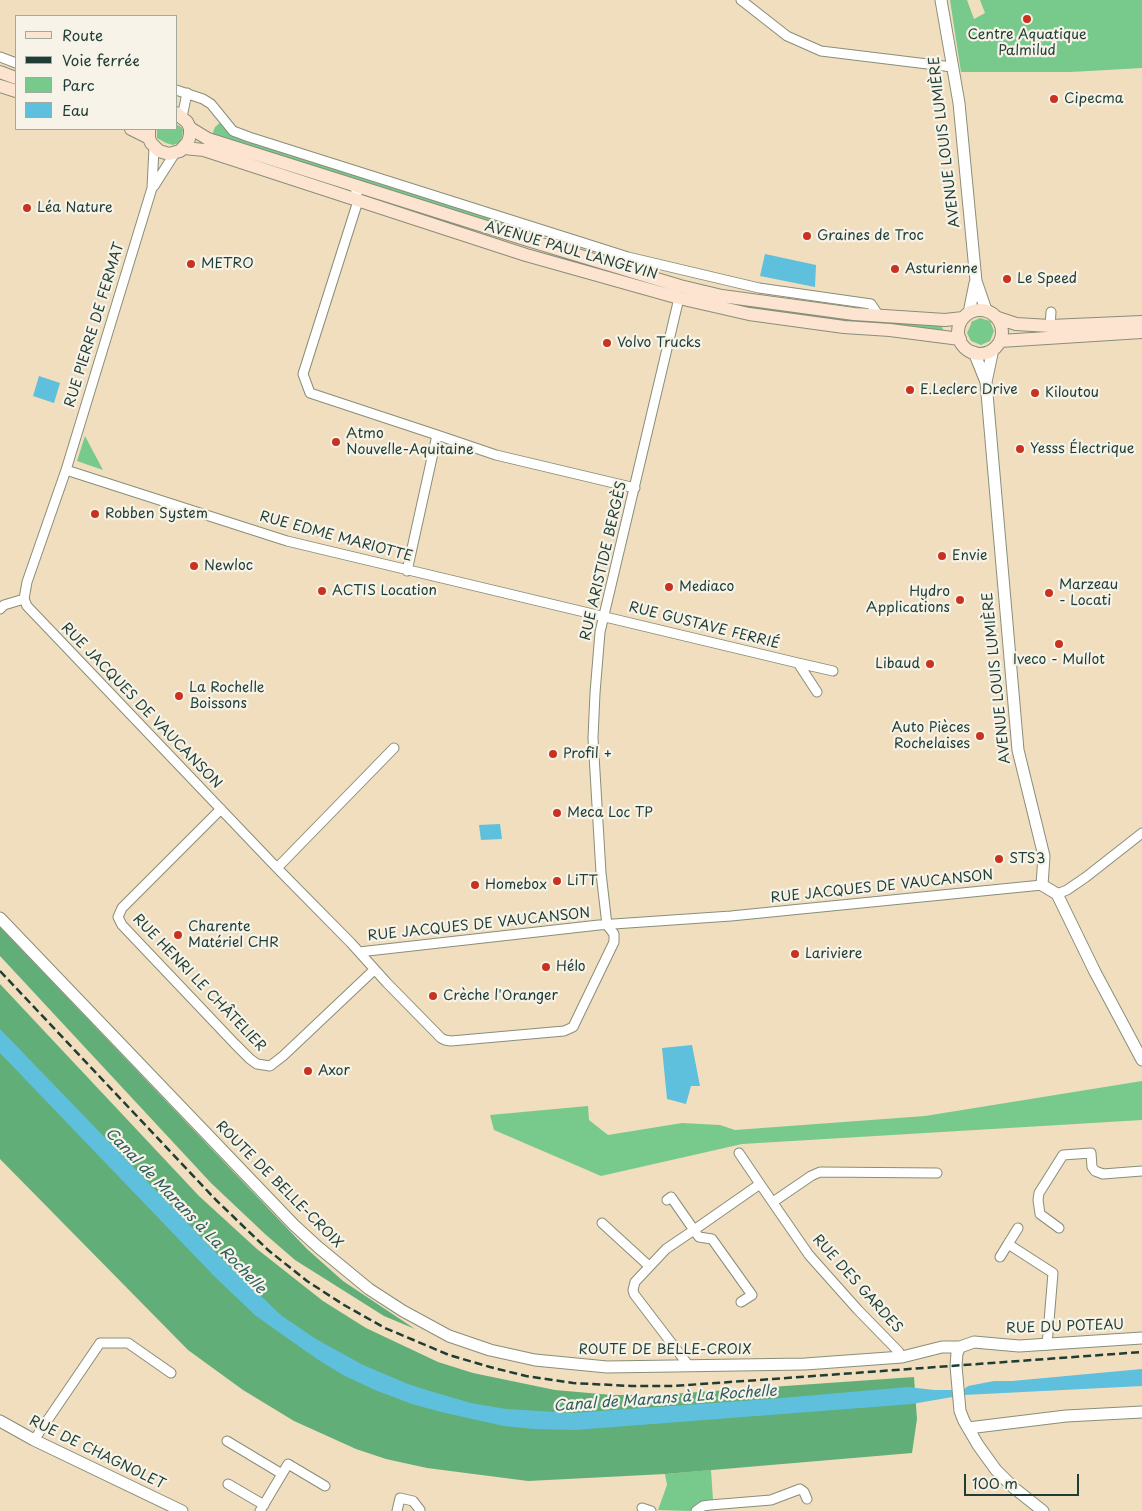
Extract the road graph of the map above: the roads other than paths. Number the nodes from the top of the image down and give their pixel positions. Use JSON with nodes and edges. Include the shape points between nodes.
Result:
{"nodes":[{"id":1,"x":740,"y":0,"type":"edge"},
{"id":2,"x":941,"y":0,"type":"edge"},
{"id":3,"x":0,"y":57,"type":"edge"},
{"id":4,"x":15,"y":63,"type":"edge"},
{"id":5,"x":952,"y":67,"type":"junction"},
{"id":6,"x":0,"y":72,"type":"edge"},
{"id":7,"x":15,"y":78,"type":"edge"},
{"id":8,"x":0,"y":86,"type":"edge"},
{"id":9,"x":15,"y":91,"type":"edge"},
{"id":10,"x":180,"y":92,"type":"edge"},
{"id":11,"x":179,"y":115,"type":"edge"},
{"id":12,"x":190,"y":128,"type":"junction"},
{"id":13,"x":133,"y":130,"type":"edge"},
{"id":14,"x":151,"y":138,"type":"edge"},
{"id":15,"x":179,"y":151,"type":"junction"},
{"id":16,"x":355,"y":186,"type":"junction"},
{"id":17,"x":152,"y":188,"type":"junction"},
{"id":18,"x":358,"y":201,"type":"junction"},
{"id":19,"x":536,"y":229,"type":"junction"},
{"id":20,"x":531,"y":241,"type":"junction"},
{"id":21,"x":526,"y":254,"type":"junction"},
{"id":22,"x":976,"y":281,"type":"junction"},
{"id":23,"x":679,"y":298,"type":"junction"},
{"id":24,"x":986,"y":310,"type":"junction"},
{"id":25,"x":1050,"y":312,"type":"dead end"},
{"id":26,"x":966,"y":315,"type":"junction"},
{"id":27,"x":879,"y":316,"type":"junction"},
{"id":28,"x":998,"y":318,"type":"junction"},
{"id":29,"x":1142,"y":322,"type":"edge"},
{"id":30,"x":1050,"y":326,"type":"junction"},
{"id":31,"x":1142,"y":332,"type":"edge"},
{"id":32,"x":960,"y":339,"type":"junction"},
{"id":33,"x":996,"y":345,"type":"junction"},
{"id":34,"x":974,"y":352,"type":"junction"},
{"id":35,"x":986,"y":382,"type":"junction"},
{"id":36,"x":437,"y":435,"type":"junction"},
{"id":37,"x":66,"y":470,"type":"junction"},
{"id":38,"x":635,"y":488,"type":"junction"},
{"id":39,"x":407,"y":571,"type":"junction"},
{"id":40,"x":24,"y":599,"type":"junction"},
{"id":41,"x":0,"y":609,"type":"edge"},
{"id":42,"x":604,"y":616,"type":"junction"},
{"id":43,"x":798,"y":663,"type":"junction"},
{"id":44,"x":832,"y":671,"type":"dead end"},
{"id":45,"x":817,"y":692,"type":"dead end"},
{"id":46,"x":394,"y":748,"type":"dead end"},
{"id":47,"x":221,"y":809,"type":"junction"},
{"id":48,"x":1142,"y":833,"type":"edge"},
{"id":49,"x":277,"y":868,"type":"junction"},
{"id":50,"x":1042,"y":885,"type":"junction"},
{"id":51,"x":1057,"y":894,"type":"junction"},
{"id":52,"x":0,"y":918,"type":"edge"},
{"id":53,"x":606,"y":924,"type":"junction"},
{"id":54,"x":359,"y":952,"type":"junction"},
{"id":55,"x":374,"y":970,"type":"junction"},
{"id":56,"x":1142,"y":1060,"type":"edge"},
{"id":57,"x":739,"y":1153,"type":"dead end"},
{"id":58,"x":1142,"y":1171,"type":"edge"},
{"id":59,"x":937,"y":1173,"type":"dead end"},
{"id":60,"x":760,"y":1184,"type":"junction"},
{"id":61,"x":667,"y":1200,"type":"dead end"},
{"id":62,"x":773,"y":1202,"type":"junction"},
{"id":63,"x":602,"y":1223,"type":"dead end"},
{"id":64,"x":1018,"y":1228,"type":"dead end"},
{"id":65,"x":1059,"y":1228,"type":"dead end"},
{"id":66,"x":694,"y":1230,"type":"junction"},
{"id":67,"x":1008,"y":1244,"type":"junction"},
{"id":68,"x":1000,"y":1256,"type":"dead end"},
{"id":69,"x":649,"y":1266,"type":"junction"},
{"id":70,"x":741,"y":1302,"type":"dead end"},
{"id":71,"x":1142,"y":1338,"type":"edge"},
{"id":72,"x":1047,"y":1345,"type":"junction"},
{"id":73,"x":960,"y":1347,"type":"junction"},
{"id":74,"x":902,"y":1358,"type":"junction"},
{"id":75,"x":689,"y":1366,"type":"junction"},
{"id":76,"x":171,"y":1373,"type":"dead end"},
{"id":77,"x":1142,"y":1412,"type":"edge"},
{"id":78,"x":0,"y":1421,"type":"edge"},
{"id":79,"x":985,"y":1427,"type":"junction"},
{"id":80,"x":968,"y":1428,"type":"junction"},
{"id":81,"x":34,"y":1440,"type":"junction"},
{"id":82,"x":227,"y":1441,"type":"dead end"},
{"id":83,"x":978,"y":1444,"type":"junction"},
{"id":84,"x":282,"y":1474,"type":"junction"},
{"id":85,"x":228,"y":1484,"type":"dead end"},
{"id":86,"x":325,"y":1486,"type":"dead end"},
{"id":87,"x":808,"y":1499,"type":"dead end"},
{"id":88,"x":262,"y":1508,"type":"edge"},
{"id":89,"x":182,"y":1511,"type":"edge"},
{"id":90,"x":398,"y":1511,"type":"edge"},
{"id":91,"x":422,"y":1511,"type":"edge"},
{"id":92,"x":696,"y":1511,"type":"edge"},
{"id":93,"x":1043,"y":1511,"type":"edge"}],
"edges":[{"from":1,"to":5,"type":"street","via":[[787,36],[821,51]]},
{"from":2,"to":5,"type":"street","name":"AVENUE LOUIS LUMIÈRE"},
{"from":3,"to":4,"type":"street"},
{"from":5,"to":22,"type":"street","name":"AVENUE LOUIS LUMIÈRE","via":[[966,163]]},
{"from":6,"to":7,"type":"main road"},
{"from":8,"to":9,"type":"main road"},
{"from":10,"to":11,"type":"street"},
{"from":10,"to":19,"type":"street","via":[[211,104],[233,131]]},
{"from":11,"to":12,"type":"main road"},
{"from":12,"to":15,"type":"main road","via":[[190,135]]},
{"from":12,"to":16,"type":"main road","name":"AVENUE PAUL LANGEVIN","via":[[208,139]]},
{"from":13,"to":14,"type":"main road"},
{"from":14,"to":15,"type":"main road","name":"AVENUE PAUL LANGEVIN","via":[[164,153]]},
{"from":14,"to":17,"type":"street","name":"RUE PIERRE DE FERMAT"},
{"from":15,"to":17,"type":"street","name":"RUE PIERRE DE FERMAT"},
{"from":15,"to":18,"type":"main road","name":"AVENUE PAUL LANGEVIN","via":[[204,150]]},
{"from":16,"to":18,"type":"street"},
{"from":16,"to":20,"type":"main road","name":"AVENUE PAUL LANGEVIN"},
{"from":17,"to":37,"type":"street","name":"RUE PIERRE DE FERMAT"},
{"from":18,"to":21,"type":"main road","name":"AVENUE PAUL LANGEVIN"},
{"from":18,"to":36,"type":"street","via":[[303,374],[310,393]]},
{"from":19,"to":20,"type":"street"},
{"from":19,"to":27,"type":"street","via":[[680,271],[760,288],[870,304]]},
{"from":20,"to":21,"type":"street"},
{"from":20,"to":27,"type":"main road","name":"AVENUE PAUL LANGEVIN","via":[[722,296]]},
{"from":21,"to":23,"type":"main road","name":"AVENUE PAUL LANGEVIN"},
{"from":22,"to":24,"type":"street","name":"AVENUE LOUIS LUMIÈRE"},
{"from":22,"to":26,"type":"street","name":"AVENUE LOUIS LUMIÈRE"},
{"from":23,"to":32,"type":"main road","name":"AVENUE PAUL LANGEVIN","via":[[749,314]]},
{"from":23,"to":38,"type":"street","name":"RUE ARISTIDE BERGÈS"},
{"from":24,"to":26,"type":"main road"},
{"from":24,"to":28,"type":"main road"},
{"from":25,"to":30,"type":"street"},
{"from":26,"to":27,"type":"main road","name":"AVENUE PAUL LANGEVIN","via":[[952,320]]},
{"from":26,"to":32,"type":"main road","via":[[959,328]]},
{"from":28,"to":30,"type":"main road","via":[[1016,324]]},
{"from":28,"to":33,"type":"main road","via":[[1002,330]]},
{"from":29,"to":30,"type":"main road"},
{"from":31,"to":33,"type":"main road"},
{"from":32,"to":34,"type":"main road","via":[[968,350]]},
{"from":33,"to":34,"type":"main road","via":[[987,352]]},
{"from":33,"to":35,"type":"street","name":"AVENUE LOUIS LUMIÈRE"},
{"from":34,"to":35,"type":"street","name":"AVENUE LOUIS LUMIÈRE"},
{"from":35,"to":50,"type":"street","name":"AVENUE LOUIS LUMIÈRE","via":[[1018,750],[1044,856]]},
{"from":36,"to":38,"type":"street","via":[[496,455]]},
{"from":36,"to":39,"type":"street"},
{"from":37,"to":39,"type":"street","name":"RUE EDME MARIOTTE","via":[[287,541]]},
{"from":37,"to":40,"type":"street"},
{"from":38,"to":42,"type":"street","name":"RUE ARISTIDE BERGÈS"},
{"from":39,"to":42,"type":"street","name":"RUE EDME MARIOTTE"},
{"from":40,"to":41,"type":"street"},
{"from":40,"to":47,"type":"street","name":"RUE JACQUES DE VAUCANSON","via":[[27,606]]},
{"from":42,"to":43,"type":"street","name":"RUE GUSTAVE FERRIÉ"},
{"from":42,"to":53,"type":"street","name":"RUE ARISTIDE BERGÈS","via":[[596,676],[593,738]]},
{"from":43,"to":44,"type":"street","name":"RUE GUSTAVE FERRIÉ"},
{"from":43,"to":45,"type":"street"},
{"from":46,"to":49,"type":"street"},
{"from":47,"to":49,"type":"street","name":"RUE JACQUES DE VAUCANSON"},
{"from":47,"to":55,"type":"street","name":"RUE HENRI LE CHÂTELIER","via":[[122,908],[118,917],[250,1060],[270,1066]]},
{"from":48,"to":51,"type":"street","via":[[1086,877]]},
{"from":49,"to":54,"type":"street","name":"RUE JACQUES DE VAUCANSON"},
{"from":50,"to":51,"type":"street"},
{"from":50,"to":53,"type":"street","name":"RUE JACQUES DE VAUCANSON","via":[[731,916]]},
{"from":51,"to":56,"type":"street"},
{"from":52,"to":75,"type":"street","name":"ROUTE DE BELLE-CROIX","via":[[294,1225],[340,1266],[396,1307],[449,1336],[535,1360],[607,1367]]},
{"from":53,"to":54,"type":"street","name":"RUE JACQUES DE VAUCANSON"},
{"from":53,"to":55,"type":"street","name":"RUE ARISTIDE BERGÈS","via":[[614,934],[614,942],[576,1022],[569,1030],[445,1040]]},
{"from":54,"to":55,"type":"street"},
{"from":57,"to":60,"type":"street","name":"RUE DES GARDES"},
{"from":58,"to":65,"type":"street","via":[[1103,1174],[1092,1167],[1091,1153],[1063,1155],[1039,1193],[1038,1200],[1040,1214]]},
{"from":59,"to":62,"type":"street","via":[[820,1172]]},
{"from":60,"to":62,"type":"street","name":"RUE DES GARDES"},
{"from":60,"to":66,"type":"street"},
{"from":61,"to":66,"type":"street","via":[[671,1197]]},
{"from":62,"to":74,"type":"street","name":"RUE DES GARDES","via":[[809,1255]]},
{"from":63,"to":69,"type":"street"},
{"from":64,"to":67,"type":"street"},
{"from":66,"to":69,"type":"street","via":[[666,1249]]},
{"from":66,"to":70,"type":"street","via":[[699,1237],[712,1239],[752,1295]]},
{"from":67,"to":68,"type":"street"},
{"from":67,"to":72,"type":"street","via":[[1053,1273]]},
{"from":69,"to":75,"type":"street","via":[[635,1282],[634,1294]]},
{"from":71,"to":72,"type":"street","name":"RUE DU POTEAU"},
{"from":72,"to":73,"type":"street","name":"RUE DU POTEAU","via":[[974,1342]]},
{"from":73,"to":74,"type":"street","name":"ROUTE DE BELLE-CROIX","via":[[942,1347]]},
{"from":73,"to":80,"type":"street","via":[[956,1361],[960,1407]]},
{"from":74,"to":75,"type":"street","name":"ROUTE DE BELLE-CROIX"},
{"from":76,"to":81,"type":"street","via":[[128,1343],[100,1343]]},
{"from":77,"to":79,"type":"street","via":[[1066,1416]]},
{"from":78,"to":81,"type":"street","name":"RUE DE CHAGNOLET"},
{"from":79,"to":80,"type":"street"},
{"from":79,"to":83,"type":"street"},
{"from":80,"to":83,"type":"street"},
{"from":81,"to":89,"type":"street","name":"RUE DE CHAGNOLET"},
{"from":82,"to":84,"type":"street"},
{"from":83,"to":93,"type":"street","via":[[1005,1480]]},
{"from":84,"to":86,"type":"street","via":[[288,1464]]},
{"from":84,"to":88,"type":"street"},
{"from":85,"to":88,"type":"street"},
{"from":87,"to":92,"type":"street","via":[[800,1489],[771,1500],[703,1506]]},
{"from":90,"to":91,"type":"street","via":[[400,1498],[413,1501]]}]}
